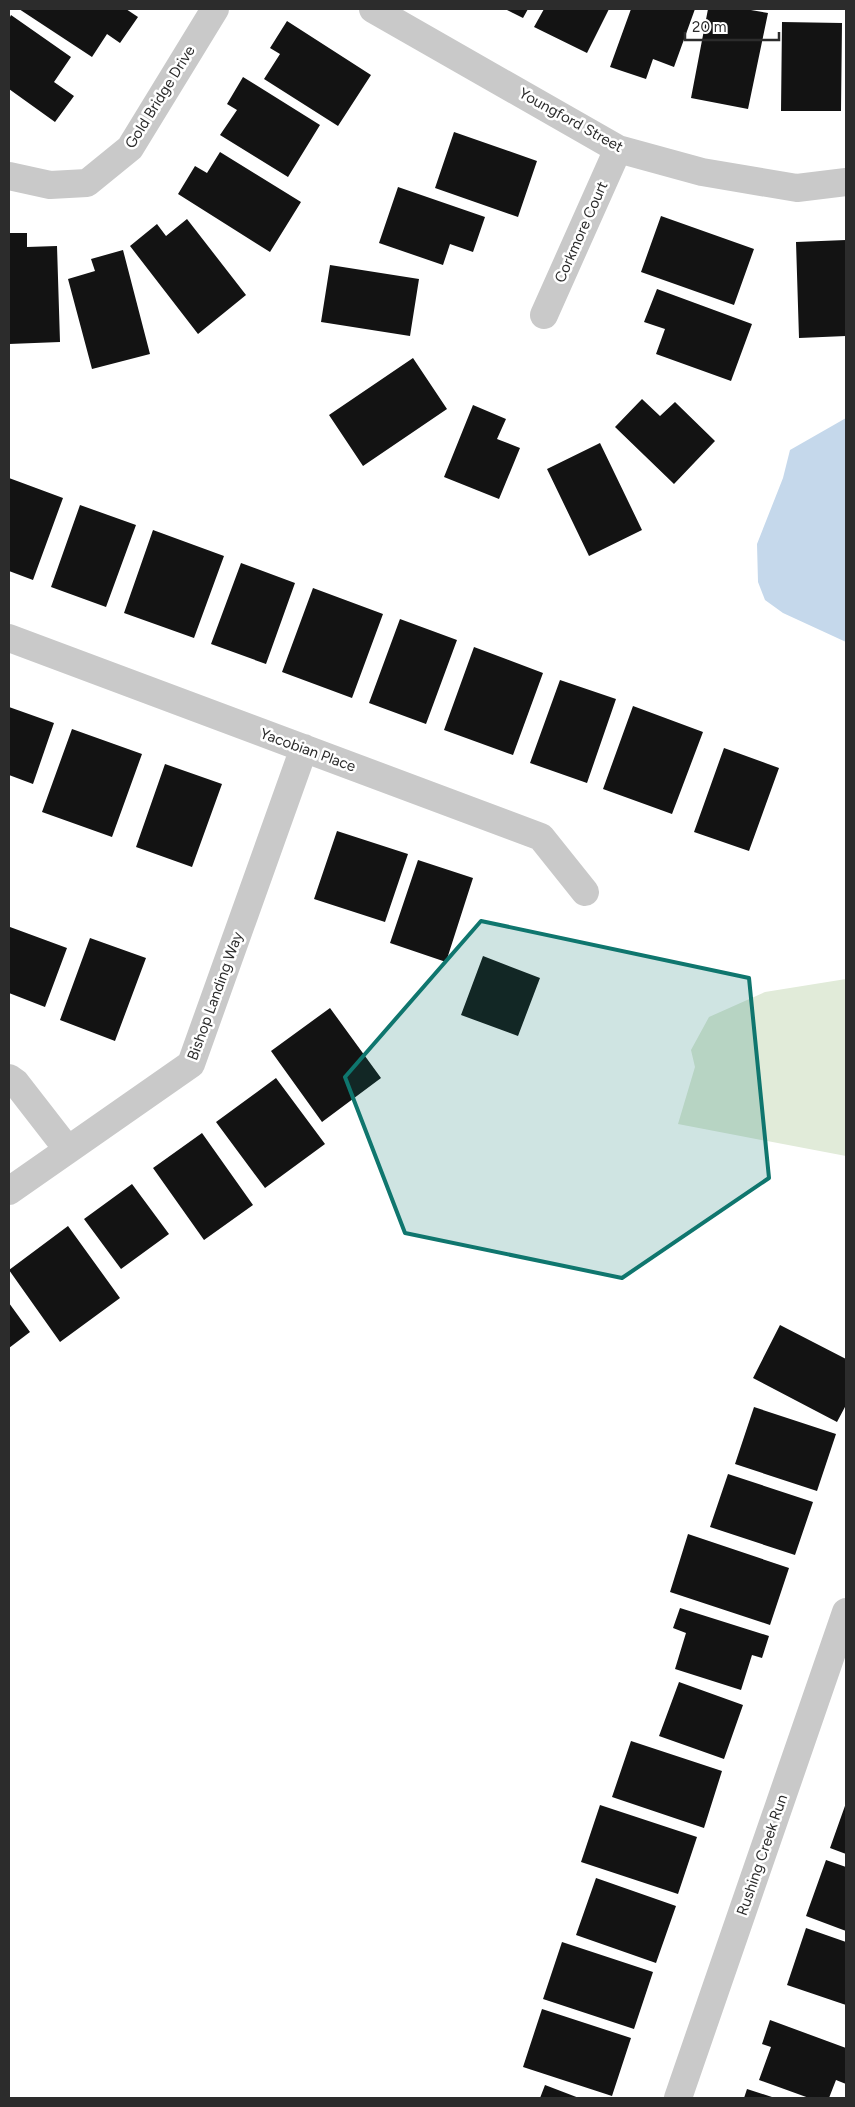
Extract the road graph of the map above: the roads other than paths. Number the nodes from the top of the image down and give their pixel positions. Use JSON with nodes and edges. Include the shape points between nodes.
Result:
{"nodes":[{"id":1,"x":214,"y":9,"type":"edge"},
{"id":2,"x":373,"y":9,"type":"edge"},
{"id":3,"x":618,"y":149,"type":"junction"},
{"id":4,"x":9,"y":176,"type":"edge"},
{"id":5,"x":846,"y":182,"type":"edge"},
{"id":6,"x":544,"y":315,"type":"dead end"},
{"id":7,"x":9,"y":638,"type":"edge"},
{"id":8,"x":304,"y":748,"type":"junction"},
{"id":9,"x":585,"y":892,"type":"dead end"},
{"id":10,"x":9,"y":1078,"type":"edge"},
{"id":11,"x":68,"y":1150,"type":"junction"},
{"id":12,"x":9,"y":1191,"type":"edge"},
{"id":13,"x":846,"y":1612,"type":"edge"},
{"id":14,"x":678,"y":2098,"type":"edge"}],
"edges":[{"from":1,"to":4,"type":"street","name":"Gold Bridge Drive","via":[[130,148],[87,183],[50,186]]},
{"from":2,"to":3,"type":"street","name":"Youngford Street"},
{"from":3,"to":5,"type":"street","name":"Youngford Street","via":[[702,172],[797,188]]},
{"from":3,"to":6,"type":"street","name":"Corkmore Court"},
{"from":7,"to":8,"type":"street","name":"Yacobian Place"},
{"from":8,"to":9,"type":"street","name":"Yacobian Place","via":[[541,837]]},
{"from":8,"to":11,"type":"street","name":"Bishop Landing Way","via":[[191,1064]]},
{"from":10,"to":11,"type":"street"},
{"from":11,"to":12,"type":"street","name":"Bishop Landing Way"},
{"from":13,"to":14,"type":"street","name":"Rushing Creek Run"}]}
